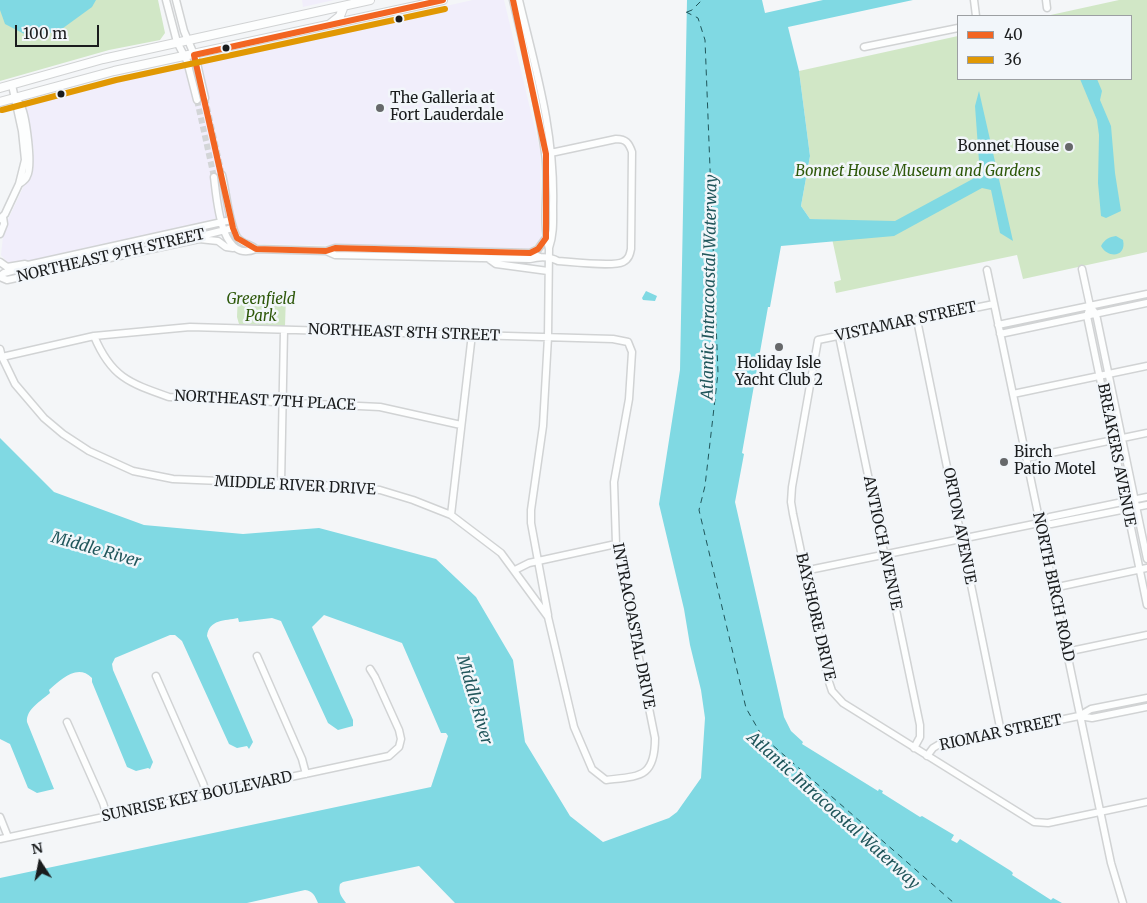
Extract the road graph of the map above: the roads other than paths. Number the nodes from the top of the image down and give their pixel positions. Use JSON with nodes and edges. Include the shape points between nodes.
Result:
{"nodes":[{"id":1,"x":166,"y":0,"type":"edge"},
{"id":2,"x":176,"y":0,"type":"edge"},
{"id":3,"x":370,"y":0,"type":"edge"},
{"id":4,"x":443,"y":0,"type":"edge"},
{"id":5,"x":513,"y":0,"type":"edge"},
{"id":6,"x":519,"y":0,"type":"edge"},
{"id":7,"x":974,"y":0,"type":"edge"},
{"id":8,"x":1046,"y":0,"type":"edge"},
{"id":9,"x":343,"y":3,"type":"edge"},
{"id":10,"x":1047,"y":8,"type":"dead end"},
{"id":11,"x":976,"y":15,"type":"edge"},
{"id":12,"x":329,"y":25,"type":"junction"},
{"id":13,"x":957,"y":28,"type":"edge"},
{"id":14,"x":187,"y":40,"type":"junction"},
{"id":15,"x":177,"y":42,"type":"junction"},
{"id":16,"x":864,"y":47,"type":"dead end"},
{"id":17,"x":194,"y":55,"type":"junction"},
{"id":18,"x":185,"y":56,"type":"junction"},
{"id":19,"x":12,"y":85,"type":"junction"},
{"id":20,"x":0,"y":88,"type":"edge"},
{"id":21,"x":16,"y":98,"type":"junction"},
{"id":22,"x":205,"y":98,"type":"tunnel mouth"},
{"id":23,"x":197,"y":100,"type":"tunnel mouth"},
{"id":24,"x":0,"y":102,"type":"edge"},
{"id":25,"x":549,"y":154,"type":"junction"},
{"id":26,"x":222,"y":175,"type":"tunnel mouth"},
{"id":27,"x":214,"y":177,"type":"tunnel mouth"},
{"id":28,"x":2,"y":218,"type":"edge"},
{"id":29,"x":231,"y":220,"type":"junction"},
{"id":30,"x":222,"y":222,"type":"junction"},
{"id":31,"x":233,"y":228,"type":"junction"},
{"id":32,"x":224,"y":230,"type":"junction"},
{"id":33,"x":0,"y":234,"type":"edge"},
{"id":34,"x":546,"y":238,"type":"junction"},
{"id":35,"x":199,"y":239,"type":"junction"},
{"id":36,"x":233,"y":248,"type":"junction"},
{"id":37,"x":549,"y":249,"type":"junction"},
{"id":38,"x":256,"y":250,"type":"junction"},
{"id":39,"x":326,"y":251,"type":"junction"},
{"id":40,"x":530,"y":253,"type":"junction"},
{"id":41,"x":540,"y":257,"type":"junction"},
{"id":42,"x":549,"y":257,"type":"junction"},
{"id":43,"x":489,"y":259,"type":"junction"},
{"id":44,"x":0,"y":262,"type":"edge"},
{"id":45,"x":28,"y":265,"type":"junction"},
{"id":46,"x":1082,"y":269,"type":"dead end"},
{"id":47,"x":987,"y":270,"type":"dead end"},
{"id":48,"x":548,"y":272,"type":"junction"},
{"id":49,"x":0,"y":277,"type":"edge"},
{"id":50,"x":1147,"y":294,"type":"edge"},
{"id":51,"x":1147,"y":303,"type":"edge"},
{"id":52,"x":994,"y":304,"type":"junction"},
{"id":53,"x":1090,"y":306,"type":"junction"},
{"id":54,"x":1096,"y":314,"type":"junction"},
{"id":55,"x":1044,"y":316,"type":"junction"},
{"id":56,"x":1087,"y":316,"type":"junction"},
{"id":57,"x":917,"y":320,"type":"junction"},
{"id":58,"x":1046,"y":324,"type":"junction"},
{"id":59,"x":998,"y":325,"type":"junction"},
{"id":60,"x":284,"y":330,"type":"junction"},
{"id":61,"x":472,"y":334,"type":"junction"},
{"id":62,"x":1000,"y":334,"type":"junction"},
{"id":63,"x":94,"y":336,"type":"junction"},
{"id":64,"x":839,"y":336,"type":"junction"},
{"id":65,"x":548,"y":337,"type":"junction"},
{"id":66,"x":818,"y":340,"type":"joint"},
{"id":67,"x":628,"y":342,"type":"joint"},
{"id":68,"x":0,"y":349,"type":"edge"},
{"id":69,"x":2,"y":357,"type":"junction"},
{"id":70,"x":1147,"y":366,"type":"edge"},
{"id":71,"x":1108,"y":374,"type":"junction"},
{"id":72,"x":1100,"y":376,"type":"junction"},
{"id":73,"x":1013,"y":394,"type":"junction"},
{"id":74,"x":283,"y":402,"type":"junction"},
{"id":75,"x":460,"y":425,"type":"junction"},
{"id":76,"x":1147,"y":433,"type":"edge"},
{"id":77,"x":1122,"y":438,"type":"junction"},
{"id":78,"x":1112,"y":440,"type":"junction"},
{"id":79,"x":1027,"y":458,"type":"junction"},
{"id":80,"x":281,"y":484,"type":"junction"},
{"id":81,"x":1147,"y":497,"type":"edge"},
{"id":82,"x":1135,"y":499,"type":"junction"},
{"id":83,"x":1125,"y":501,"type":"junction"},
{"id":84,"x":1147,"y":505,"type":"edge"},
{"id":85,"x":1136,"y":507,"type":"junction"},
{"id":86,"x":1126,"y":509,"type":"junction"},
{"id":87,"x":450,"y":515,"type":"junction"},
{"id":88,"x":1039,"y":523,"type":"junction"},
{"id":89,"x":962,"y":539,"type":"junction"},
{"id":90,"x":616,"y":544,"type":"junction"},
{"id":91,"x":884,"y":554,"type":"junction"},
{"id":92,"x":1147,"y":559,"type":"edge"},
{"id":93,"x":538,"y":561,"type":"junction"},
{"id":94,"x":1147,"y":568,"type":"edge"},
{"id":95,"x":515,"y":570,"type":"junction"},
{"id":96,"x":1140,"y":570,"type":"junction"},
{"id":97,"x":804,"y":571,"type":"junction"},
{"id":98,"x":1053,"y":588,"type":"junction"},
{"id":99,"x":1147,"y":604,"type":"edge"},
{"id":100,"x":548,"y":617,"type":"junction"},
{"id":101,"x":1147,"y":635,"type":"edge"},
{"id":102,"x":1066,"y":652,"type":"junction"},
{"id":103,"x":257,"y":656,"type":"dead end"},
{"id":104,"x":370,"y":668,"type":"dead end"},
{"id":105,"x":156,"y":676,"type":"dead end"},
{"id":106,"x":1147,"y":698,"type":"edge"},
{"id":107,"x":1147,"y":707,"type":"edge"},
{"id":108,"x":1079,"y":716,"type":"junction"},
{"id":109,"x":67,"y":722,"type":"dead end"},
{"id":110,"x":1002,"y":732,"type":"junction"},
{"id":111,"x":914,"y":748,"type":"junction"},
{"id":112,"x":927,"y":756,"type":"junction"},
{"id":113,"x":306,"y":774,"type":"junction"},
{"id":114,"x":628,"y":777,"type":"joint"},
{"id":115,"x":207,"y":795,"type":"junction"},
{"id":116,"x":1147,"y":802,"type":"edge"},
{"id":117,"x":1100,"y":812,"type":"junction"},
{"id":118,"x":107,"y":816,"type":"junction"},
{"id":119,"x":0,"y":817,"type":"edge"},
{"id":120,"x":8,"y":837,"type":"junction"},
{"id":121,"x":0,"y":838,"type":"edge"},
{"id":122,"x":1123,"y":903,"type":"edge"}],
"edges":[{"from":1,"to":15,"type":"street"},
{"from":2,"to":14,"type":"street"},
{"from":3,"to":9,"type":"main road"},
{"from":4,"to":12,"type":"main road"},
{"from":5,"to":25,"type":"street"},
{"from":6,"to":25,"type":"street","via":[[540,87]]},
{"from":7,"to":11,"type":"street"},
{"from":8,"to":10,"type":"street"},
{"from":9,"to":12,"type":"main road","via":[[340,16]]},
{"from":9,"to":14,"type":"main road"},
{"from":12,"to":17,"type":"main road"},
{"from":13,"to":16,"type":"street"},
{"from":14,"to":15,"type":"main road"},
{"from":14,"to":17,"type":"street"},
{"from":15,"to":18,"type":"street"},
{"from":15,"to":19,"type":"main road"},
{"from":17,"to":18,"type":"main road"},
{"from":17,"to":22,"type":"street"},
{"from":18,"to":21,"type":"main road","via":[[114,71]]},
{"from":18,"to":23,"type":"street"},
{"from":19,"to":20,"type":"main road"},
{"from":19,"to":21,"type":"street"},
{"from":21,"to":24,"type":"main road"},
{"from":21,"to":28,"type":"street","via":[[21,106],[30,169]]},
{"from":25,"to":34,"type":"street"},
{"from":25,"to":37,"type":"street","via":[[554,185]]},
{"from":25,"to":42,"type":"street","via":[[616,139],[629,143],[632,152],[631,249],[627,259],[612,264],[558,262]]},
{"from":26,"to":29,"type":"street"},
{"from":27,"to":30,"type":"street"},
{"from":28,"to":33,"type":"street","via":[[4,224]]},
{"from":29,"to":30,"type":"street","name":"NORTHEAST 9TH STREET"},
{"from":29,"to":31,"type":"street"},
{"from":30,"to":32,"type":"street","name":"NORTHEAST 9TH STREET"},
{"from":30,"to":45,"type":"street","name":"NORTHEAST 9TH STREET"},
{"from":31,"to":32,"type":"street","name":"NORTHEAST 9TH STREET"},
{"from":31,"to":38,"type":"street","via":[[238,238]]},
{"from":32,"to":35,"type":"street","name":"NORTHEAST 9TH STREET"},
{"from":32,"to":36,"type":"street","name":"NORTHEAST 9TH STREET"},
{"from":34,"to":37,"type":"street"},
{"from":34,"to":40,"type":"street","via":[[538,249]]},
{"from":35,"to":36,"type":"street","via":[[218,241]]},
{"from":35,"to":49,"type":"street","name":"NORTHEAST 9TH STREET","via":[[5,281]]},
{"from":36,"to":38,"type":"street","via":[[249,252]]},
{"from":37,"to":42,"type":"street"},
{"from":38,"to":39,"type":"street"},
{"from":39,"to":40,"type":"street","via":[[335,248]]},
{"from":39,"to":43,"type":"street","via":[[335,255]]},
{"from":40,"to":41,"type":"street"},
{"from":41,"to":42,"type":"street"},
{"from":41,"to":43,"type":"street"},
{"from":42,"to":48,"type":"street"},
{"from":43,"to":48,"type":"street","via":[[496,264]]},
{"from":44,"to":45,"type":"street","name":"NORTHEAST 9TH STREET","via":[[7,266]]},
{"from":45,"to":49,"type":"street","name":"NORTHEAST 9TH STREET"},
{"from":46,"to":53,"type":"street","name":"BREAKERS AVENUE"},
{"from":47,"to":52,"type":"street","name":"NORTH BIRCH ROAD"},
{"from":48,"to":65,"type":"street"},
{"from":50,"to":53,"type":"street","name":"VISTAMAR STREET"},
{"from":51,"to":54,"type":"street"},
{"from":52,"to":57,"type":"street","name":"VISTAMAR STREET"},
{"from":52,"to":59,"type":"street","name":"NORTH BIRCH ROAD"},
{"from":53,"to":54,"type":"street","name":"BREAKERS AVENUE"},
{"from":53,"to":55,"type":"street","name":"VISTAMAR STREET"},
{"from":53,"to":56,"type":"street","name":"BREAKERS AVENUE"},
{"from":54,"to":56,"type":"street"},
{"from":54,"to":71,"type":"street","name":"BREAKERS AVENUE"},
{"from":55,"to":58,"type":"street"},
{"from":55,"to":59,"type":"street","name":"VISTAMAR STREET"},
{"from":56,"to":58,"type":"street"},
{"from":56,"to":72,"type":"street","name":"BREAKERS AVENUE"},
{"from":57,"to":64,"type":"street","name":"VISTAMAR STREET"},
{"from":57,"to":89,"type":"street","name":"ORTON AVENUE"},
{"from":58,"to":62,"type":"street"},
{"from":59,"to":62,"type":"street","name":"NORTH BIRCH ROAD"},
{"from":60,"to":61,"type":"street","name":"NORTHEAST 8TH STREET"},
{"from":60,"to":63,"type":"street","name":"NORTHEAST 8TH STREET","via":[[190,327]]},
{"from":60,"to":74,"type":"street"},
{"from":61,"to":65,"type":"street","name":"NORTHEAST 8TH STREET"},
{"from":61,"to":75,"type":"street"},
{"from":62,"to":73,"type":"street","name":"NORTH BIRCH ROAD"},
{"from":63,"to":69,"type":"street","name":"NORTHEAST 8TH STREET"},
{"from":63,"to":74,"type":"street","name":"NORTHEAST 7TH PLACE","via":[[102,354],[116,372],[148,390],[169,397]]},
{"from":64,"to":66,"type":"street","name":"VISTAMAR STREET"},
{"from":64,"to":91,"type":"street","name":"ANTIOCH AVENUE"},
{"from":65,"to":67,"type":"street","name":"NORTHEAST 8TH STREET"},
{"from":65,"to":93,"type":"street","via":[[543,426],[531,510]]},
{"from":66,"to":97,"type":"street","name":"BAYSHORE DRIVE","via":[[791,496]]},
{"from":67,"to":90,"type":"street","name":"INTRACOASTAL DRIVE","via":[[632,352],[629,399],[614,482]]},
{"from":68,"to":69,"type":"street","name":"MIDDLE RIVER DRIVE"},
{"from":69,"to":80,"type":"street","name":"MIDDLE RIVER DRIVE","via":[[14,384],[44,418],[89,451],[133,472],[173,479]]},
{"from":70,"to":71,"type":"street"},
{"from":71,"to":72,"type":"street"},
{"from":71,"to":77,"type":"street","name":"BREAKERS AVENUE"},
{"from":72,"to":73,"type":"street"},
{"from":72,"to":78,"type":"street","name":"BREAKERS AVENUE"},
{"from":73,"to":79,"type":"street","name":"NORTH BIRCH ROAD"},
{"from":74,"to":75,"type":"street","name":"NORTHEAST 7TH PLACE","via":[[380,407]]},
{"from":74,"to":80,"type":"street"},
{"from":75,"to":87,"type":"street"},
{"from":76,"to":77,"type":"street"},
{"from":77,"to":78,"type":"street"},
{"from":77,"to":82,"type":"street","name":"BREAKERS AVENUE"},
{"from":78,"to":79,"type":"street"},
{"from":78,"to":83,"type":"street","name":"BREAKERS AVENUE"},
{"from":79,"to":88,"type":"street","name":"NORTH BIRCH ROAD"},
{"from":80,"to":87,"type":"street","name":"MIDDLE RIVER DRIVE","via":[[380,490]]},
{"from":81,"to":82,"type":"street"},
{"from":82,"to":83,"type":"street"},
{"from":82,"to":85,"type":"street","name":"BREAKERS AVENUE"},
{"from":83,"to":86,"type":"street","name":"BREAKERS AVENUE"},
{"from":83,"to":88,"type":"street","via":[[1050,517]]},
{"from":84,"to":85,"type":"street"},
{"from":85,"to":86,"type":"street"},
{"from":85,"to":92,"type":"street","name":"BREAKERS AVENUE"},
{"from":86,"to":88,"type":"street","via":[[1051,524]]},
{"from":86,"to":96,"type":"street","name":"BREAKERS AVENUE"},
{"from":87,"to":95,"type":"street","name":"MIDDLE RIVER DRIVE","via":[[501,553]]},
{"from":88,"to":89,"type":"street"},
{"from":88,"to":98,"type":"street","name":"NORTH BIRCH ROAD"},
{"from":89,"to":91,"type":"street"},
{"from":89,"to":110,"type":"street","name":"ORTON AVENUE"},
{"from":90,"to":93,"type":"street"},
{"from":90,"to":114,"type":"street","name":"INTRACOASTAL DRIVE","via":[[655,738],[649,768]]},
{"from":91,"to":97,"type":"street"},
{"from":91,"to":111,"type":"street","name":"ANTIOCH AVENUE","via":[[920,725],[920,737]]},
{"from":93,"to":95,"type":"street"},
{"from":93,"to":100,"type":"street"},
{"from":94,"to":96,"type":"street"},
{"from":95,"to":100,"type":"street","name":"MIDDLE RIVER DRIVE"},
{"from":96,"to":98,"type":"street"},
{"from":96,"to":99,"type":"street","name":"BREAKERS AVENUE"},
{"from":97,"to":111,"type":"street","name":"BAYSHORE DRIVE","via":[[832,691],[843,703]]},
{"from":98,"to":102,"type":"street","name":"NORTH BIRCH ROAD"},
{"from":100,"to":114,"type":"street","name":"MIDDLE RIVER DRIVE","via":[[574,727],[592,769],[606,780]]},
{"from":101,"to":102,"type":"street"},
{"from":102,"to":108,"type":"street","name":"NORTH BIRCH ROAD"},
{"from":103,"to":113,"type":"street"},
{"from":104,"to":113,"type":"street","name":"SUNRISE KEY BOULEVARD","via":[[400,734],[399,747],[385,758]]},
{"from":105,"to":115,"type":"street"},
{"from":106,"to":108,"type":"street","name":"RIOMAR STREET","via":[[1090,709]]},
{"from":107,"to":108,"type":"street","name":"RIOMAR STREET","via":[[1092,718]]},
{"from":108,"to":110,"type":"street","name":"RIOMAR STREET"},
{"from":108,"to":117,"type":"street","name":"NORTH BIRCH ROAD"},
{"from":109,"to":118,"type":"street"},
{"from":110,"to":112,"type":"street","name":"RIOMAR STREET","via":[[935,746]]},
{"from":111,"to":112,"type":"street","name":"BAYSHORE DRIVE"},
{"from":112,"to":117,"type":"street","name":"BAYSHORE DRIVE","via":[[1034,822],[1048,823]]},
{"from":113,"to":115,"type":"street","name":"SUNRISE KEY BOULEVARD"},
{"from":115,"to":118,"type":"street","name":"SUNRISE KEY BOULEVARD"},
{"from":116,"to":117,"type":"street","name":"BAYSHORE DRIVE"},
{"from":117,"to":122,"type":"street","name":"NORTH BIRCH ROAD"},
{"from":118,"to":120,"type":"street","name":"SUNRISE KEY BOULEVARD"},
{"from":119,"to":120,"type":"street"},
{"from":120,"to":121,"type":"street","name":"SUNRISE KEY BOULEVARD"}]}
